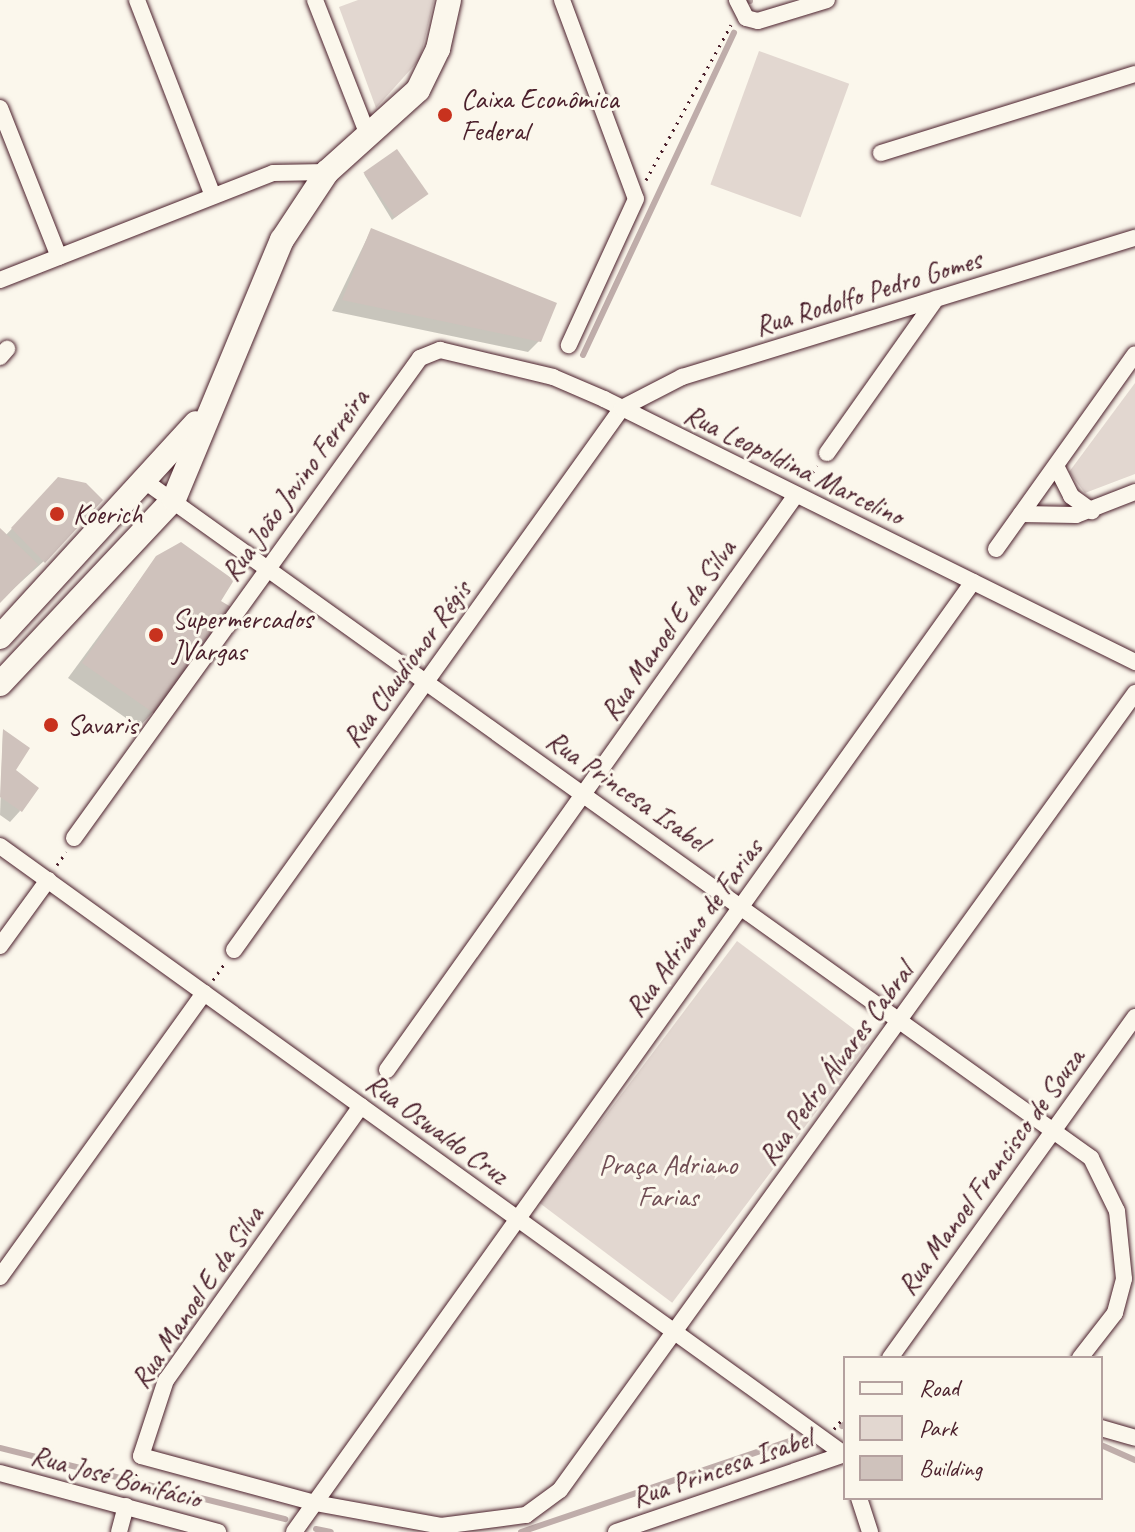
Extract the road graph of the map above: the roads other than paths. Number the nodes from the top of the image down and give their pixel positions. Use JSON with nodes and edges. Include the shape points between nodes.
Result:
{"nodes":[{"id":1,"x":137,"y":0,"type":"edge"},
{"id":2,"x":315,"y":0,"type":"edge"},
{"id":3,"x":449,"y":0,"type":"edge"},
{"id":4,"x":562,"y":0,"type":"edge"},
{"id":5,"x":827,"y":0,"type":"edge"},
{"id":6,"x":738,"y":4,"type":"edge"},
{"id":7,"x":1135,"y":74,"type":"edge"},
{"id":8,"x":0,"y":108,"type":"edge"},
{"id":9,"x":368,"y":135,"type":"junction"},
{"id":10,"x":881,"y":153,"type":"dead end"},
{"id":11,"x":327,"y":172,"type":"junction"},
{"id":12,"x":213,"y":196,"type":"junction"},
{"id":13,"x":1135,"y":238,"type":"edge"},
{"id":14,"x":59,"y":257,"type":"junction"},
{"id":15,"x":0,"y":280,"type":"edge"},
{"id":16,"x":936,"y":299,"type":"junction"},
{"id":17,"x":569,"y":345,"type":"dead end"},
{"id":18,"x":1135,"y":354,"type":"edge"},
{"id":19,"x":420,"y":358,"type":"joint"},
{"id":20,"x":622,"y":408,"type":"junction"},
{"id":21,"x":208,"y":409,"type":"junction"},
{"id":22,"x":827,"y":453,"type":"road end"},
{"id":23,"x":1056,"y":466,"type":"junction"},
{"id":24,"x":146,"y":482,"type":"junction"},
{"id":25,"x":1135,"y":492,"type":"edge"},
{"id":26,"x":796,"y":495,"type":"junction"},
{"id":27,"x":174,"y":499,"type":"junction"},
{"id":28,"x":1092,"y":511,"type":"junction"},
{"id":29,"x":1021,"y":514,"type":"junction"},
{"id":30,"x":996,"y":549,"type":"dead end"},
{"id":31,"x":268,"y":566,"type":"junction"},
{"id":32,"x":973,"y":582,"type":"junction"},
{"id":33,"x":18,"y":617,"type":"junction"},
{"id":34,"x":0,"y":637,"type":"edge"},
{"id":35,"x":43,"y":641,"type":"junction"},
{"id":36,"x":1135,"y":662,"type":"edge"},
{"id":37,"x":428,"y":680,"type":"junction"},
{"id":38,"x":0,"y":684,"type":"edge"},
{"id":39,"x":1135,"y":693,"type":"edge"},
{"id":40,"x":584,"y":794,"type":"junction"},
{"id":41,"x":74,"y":838,"type":"road end"},
{"id":42,"x":0,"y":846,"type":"edge"},
{"id":43,"x":48,"y":880,"type":"junction"},
{"id":44,"x":742,"y":904,"type":"junction"},
{"id":45,"x":0,"y":946,"type":"edge"},
{"id":46,"x":234,"y":950,"type":"road end"},
{"id":47,"x":204,"y":993,"type":"junction"},
{"id":48,"x":901,"y":1017,"type":"junction"},
{"id":49,"x":1135,"y":1017,"type":"edge"},
{"id":50,"x":387,"y":1070,"type":"dead end"},
{"id":51,"x":361,"y":1106,"type":"junction"},
{"id":52,"x":1055,"y":1128,"type":"junction"},
{"id":53,"x":518,"y":1219,"type":"junction"},
{"id":54,"x":0,"y":1277,"type":"edge"},
{"id":55,"x":675,"y":1332,"type":"junction"},
{"id":56,"x":891,"y":1356,"type":"edge"},
{"id":57,"x":1081,"y":1356,"type":"edge"},
{"id":58,"x":1103,"y":1429,"type":"edge"},
{"id":59,"x":1135,"y":1438,"type":"edge"},
{"id":60,"x":843,"y":1454,"type":"edge"},
{"id":61,"x":843,"y":1456,"type":"edge"},
{"id":62,"x":0,"y":1473,"type":"edge"},
{"id":63,"x":860,"y":1500,"type":"edge"},
{"id":64,"x":315,"y":1503,"type":"junction"},
{"id":65,"x":126,"y":1506,"type":"junction"},
{"id":66,"x":119,"y":1532,"type":"edge"},
{"id":67,"x":218,"y":1532,"type":"edge"},
{"id":68,"x":294,"y":1532,"type":"edge"},
{"id":69,"x":616,"y":1532,"type":"edge"},
{"id":70,"x":870,"y":1532,"type":"edge"}],
"edges":[{"from":1,"to":12,"type":"street"},
{"from":2,"to":9,"type":"street"},
{"from":3,"to":9,"type":"main road","via":[[438,49],[418,90]]},
{"from":4,"to":17,"type":"street","via":[[636,199]]},
{"from":5,"to":6,"type":"street","via":[[758,21]]},
{"from":7,"to":10,"type":"street"},
{"from":8,"to":14,"type":"street"},
{"from":9,"to":11,"type":"main road"},
{"from":11,"to":12,"type":"street","via":[[273,173]]},
{"from":11,"to":21,"type":"main road","via":[[282,240]]},
{"from":12,"to":14,"type":"street"},
{"from":13,"to":16,"type":"street","name":"Rua Rodolfo Pedro Gomes"},
{"from":14,"to":15,"type":"street"},
{"from":16,"to":20,"type":"street","name":"Rua Rodolfo Pedro Gomes","via":[[682,377]]},
{"from":16,"to":22,"type":"street"},
{"from":18,"to":23,"type":"street"},
{"from":19,"to":20,"type":"street","name":"Rua Leopoldina Marcelino","via":[[440,350],[507,364]]},
{"from":19,"to":31,"type":"street","name":"Rua João Jovino Ferreira"},
{"from":20,"to":26,"type":"street","name":"Rua Leopoldina Marcelino"},
{"from":20,"to":37,"type":"street","name":"Rua Claudionor Régis"},
{"from":21,"to":24,"type":"main road"},
{"from":21,"to":27,"type":"main road"},
{"from":23,"to":28,"type":"street","via":[[1071,496]]},
{"from":23,"to":29,"type":"street"},
{"from":24,"to":27,"type":"street","name":"Rua Princesa Isabel"},
{"from":24,"to":33,"type":"main road"},
{"from":25,"to":28,"type":"street"},
{"from":26,"to":32,"type":"street","name":"Rua Leopoldina Marcelino"},
{"from":26,"to":40,"type":"street","name":"Rua Manoel E da Silva"},
{"from":27,"to":31,"type":"street","name":"Rua Princesa Isabel"},
{"from":27,"to":35,"type":"main road"},
{"from":28,"to":29,"type":"street"},
{"from":29,"to":30,"type":"street"},
{"from":31,"to":37,"type":"street","name":"Rua Princesa Isabel"},
{"from":31,"to":41,"type":"street","name":"Rua João Jovino Ferreira"},
{"from":32,"to":36,"type":"street","name":"Rua Leopoldina Marcelino"},
{"from":32,"to":44,"type":"street","name":"Rua Adriano de Farias"},
{"from":33,"to":34,"type":"main road"},
{"from":33,"to":35,"type":"main road"},
{"from":35,"to":38,"type":"main road"},
{"from":37,"to":40,"type":"street","name":"Rua Princesa Isabel"},
{"from":37,"to":46,"type":"street","name":"Rua Claudionor Régis"},
{"from":39,"to":48,"type":"street","name":"Rua Pedro Álvares Cabral"},
{"from":40,"to":44,"type":"street","name":"Rua Princesa Isabel"},
{"from":40,"to":50,"type":"street","name":"Rua Manoel E da Silva"},
{"from":42,"to":43,"type":"street","name":"Rua Oswaldo Cruz"},
{"from":43,"to":45,"type":"street"},
{"from":43,"to":47,"type":"street","name":"Rua Oswaldo Cruz"},
{"from":44,"to":48,"type":"street","name":"Rua Princesa Isabel"},
{"from":44,"to":53,"type":"street","name":"Rua Adriano de Farias"},
{"from":47,"to":51,"type":"street","name":"Rua Oswaldo Cruz"},
{"from":47,"to":54,"type":"street"},
{"from":48,"to":52,"type":"street","name":"Rua Princesa Isabel"},
{"from":48,"to":55,"type":"street","name":"Rua Pedro Álvares Cabral"},
{"from":49,"to":52,"type":"street","name":"Rua Manoel Francisco de Souza"},
{"from":51,"to":53,"type":"street","name":"Rua Oswaldo Cruz"},
{"from":51,"to":64,"type":"street","name":"Rua Manoel E da Silva","via":[[166,1380],[141,1456]]},
{"from":52,"to":56,"type":"street","name":"Rua Manoel Francisco de Souza"},
{"from":52,"to":57,"type":"street","name":"Rua Princesa Isabel","via":[[1098,1168],[1121,1231],[1121,1297]]},
{"from":53,"to":55,"type":"street","name":"Rua Oswaldo Cruz"},
{"from":53,"to":64,"type":"street","name":"Rua Adriano de Farias"},
{"from":55,"to":60,"type":"street","name":"Rua Oswaldo Cruz"},
{"from":55,"to":64,"type":"street","name":"Rua Pedro Álvares Cabral","via":[[539,1510],[489,1525],[441,1526]]},
{"from":58,"to":59,"type":"street"},
{"from":61,"to":69,"type":"street","name":"Rua Princesa Isabel"},
{"from":62,"to":65,"type":"street","name":"Rua José Bonifácio"},
{"from":63,"to":70,"type":"street"},
{"from":64,"to":68,"type":"street","name":"Rua Adriano de Farias"},
{"from":65,"to":66,"type":"street"},
{"from":65,"to":67,"type":"street","name":"Rua José Bonifácio"}]}
